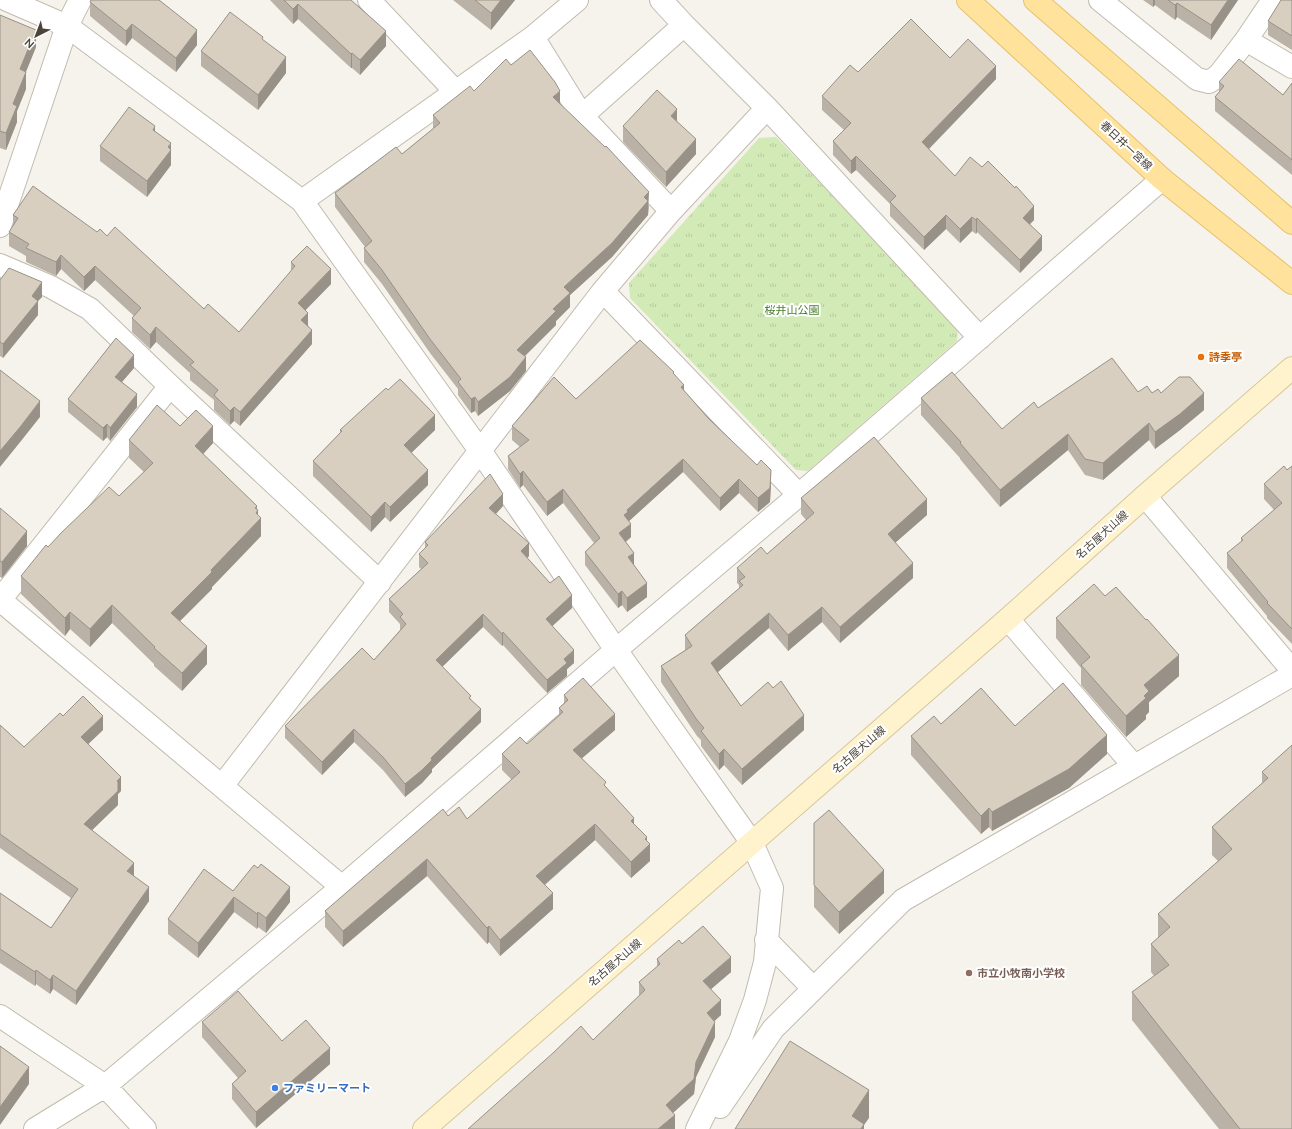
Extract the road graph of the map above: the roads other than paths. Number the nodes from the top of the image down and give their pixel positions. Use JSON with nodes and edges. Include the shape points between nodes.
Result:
{"nodes":[{"id":1,"x":7,"y":0,"type":"edge"},
{"id":2,"x":80,"y":0,"type":"edge"},
{"id":3,"x":369,"y":0,"type":"edge"},
{"id":4,"x":577,"y":0,"type":"edge"},
{"id":5,"x":661,"y":0,"type":"edge"},
{"id":6,"x":968,"y":0,"type":"edge"},
{"id":7,"x":1035,"y":0,"type":"edge"},
{"id":8,"x":1100,"y":0,"type":"edge"},
{"id":9,"x":1273,"y":0,"type":"edge"},
{"id":10,"x":684,"y":25,"type":"junction"},
{"id":11,"x":67,"y":26,"type":"junction"},
{"id":12,"x":533,"y":37,"type":"junction"},
{"id":13,"x":1246,"y":40,"type":"junction"},
{"id":14,"x":1292,"y":67,"type":"edge"},
{"id":15,"x":455,"y":91,"type":"junction"},
{"id":16,"x":767,"y":108,"type":"junction"},
{"id":17,"x":582,"y":116,"type":"junction"},
{"id":18,"x":1162,"y":179,"type":"junction"},
{"id":19,"x":302,"y":201,"type":"junction"},
{"id":20,"x":671,"y":211,"type":"junction"},
{"id":21,"x":1292,"y":223,"type":"edge"},
{"id":22,"x":0,"y":226,"type":"edge"},
{"id":23,"x":0,"y":265,"type":"edge"},
{"id":24,"x":1292,"y":283,"type":"edge"},
{"id":25,"x":603,"y":291,"type":"junction"},
{"id":26,"x":980,"y":338,"type":"junction"},
{"id":27,"x":1292,"y":368,"type":"edge"},
{"id":28,"x":170,"y":386,"type":"junction"},
{"id":29,"x":480,"y":452,"type":"junction"},
{"id":30,"x":799,"y":495,"type":"junction"},
{"id":31,"x":1145,"y":496,"type":"junction"},
{"id":32,"x":380,"y":582,"type":"junction"},
{"id":33,"x":0,"y":600,"type":"edge"},
{"id":34,"x":1008,"y":619,"type":"junction"},
{"id":35,"x":616,"y":650,"type":"junction"},
{"id":36,"x":1292,"y":670,"type":"edge"},
{"id":37,"x":1292,"y":675,"type":"edge"},
{"id":38,"x":1134,"y":766,"type":"junction"},
{"id":39,"x":222,"y":786,"type":"junction"},
{"id":40,"x":752,"y":843,"type":"junction"},
{"id":41,"x":342,"y":887,"type":"junction"},
{"id":42,"x":766,"y":940,"type":"junction"},
{"id":43,"x":813,"y":988,"type":"junction"},
{"id":44,"x":0,"y":1016,"type":"edge"},
{"id":45,"x":105,"y":1086,"type":"junction"},
{"id":46,"x":35,"y":1129,"type":"edge"},
{"id":47,"x":145,"y":1129,"type":"edge"},
{"id":48,"x":424,"y":1129,"type":"edge"},
{"id":49,"x":697,"y":1129,"type":"edge"},
{"id":50,"x":706,"y":1129,"type":"edge"}],
"edges":[{"from":1,"to":11,"type":"street"},
{"from":2,"to":11,"type":"street"},
{"from":3,"to":15,"type":"street"},
{"from":4,"to":12,"type":"street"},
{"from":5,"to":10,"type":"street"},
{"from":6,"to":18,"type":"main road","name":"春日井一宮線"},
{"from":7,"to":21,"type":"main road"},
{"from":8,"to":13,"type":"street","via":[[1196,79],[1209,82],[1219,75]]},
{"from":9,"to":13,"type":"street"},
{"from":10,"to":16,"type":"street"},
{"from":10,"to":17,"type":"street"},
{"from":11,"to":19,"type":"street"},
{"from":11,"to":22,"type":"street"},
{"from":12,"to":15,"type":"street"},
{"from":12,"to":17,"type":"street"},
{"from":13,"to":14,"type":"street"},
{"from":15,"to":19,"type":"street"},
{"from":16,"to":20,"type":"street"},
{"from":16,"to":26,"type":"street"},
{"from":17,"to":20,"type":"street"},
{"from":18,"to":24,"type":"main road","name":"春日井一宮線"},
{"from":18,"to":26,"type":"street"},
{"from":19,"to":29,"type":"street"},
{"from":20,"to":25,"type":"street"},
{"from":23,"to":28,"type":"street","via":[[51,287],[90,310]]},
{"from":25,"to":29,"type":"street"},
{"from":25,"to":30,"type":"street"},
{"from":26,"to":30,"type":"street"},
{"from":27,"to":31,"type":"main road","name":"名古屋犬山線"},
{"from":28,"to":32,"type":"street"},
{"from":28,"to":33,"type":"street"},
{"from":29,"to":32,"type":"street"},
{"from":29,"to":35,"type":"street"},
{"from":30,"to":35,"type":"street"},
{"from":31,"to":34,"type":"main road","name":"名古屋犬山線"},
{"from":31,"to":36,"type":"street"},
{"from":32,"to":39,"type":"street"},
{"from":33,"to":39,"type":"street"},
{"from":34,"to":38,"type":"street"},
{"from":34,"to":40,"type":"main road","name":"名古屋犬山線"},
{"from":35,"to":40,"type":"street"},
{"from":35,"to":41,"type":"street"},
{"from":37,"to":38,"type":"street"},
{"from":38,"to":43,"type":"street","via":[[903,900]]},
{"from":39,"to":41,"type":"street"},
{"from":40,"to":42,"type":"street","via":[[772,888]]},
{"from":40,"to":48,"type":"main road","name":"名古屋犬山線"},
{"from":41,"to":45,"type":"street"},
{"from":42,"to":43,"type":"street"},
{"from":42,"to":49,"type":"street","via":[[765,962],[755,1000],[740,1041]]},
{"from":43,"to":50,"type":"street","via":[[773,1029]]},
{"from":44,"to":45,"type":"street"},
{"from":45,"to":46,"type":"street"},
{"from":45,"to":47,"type":"street"}]}
